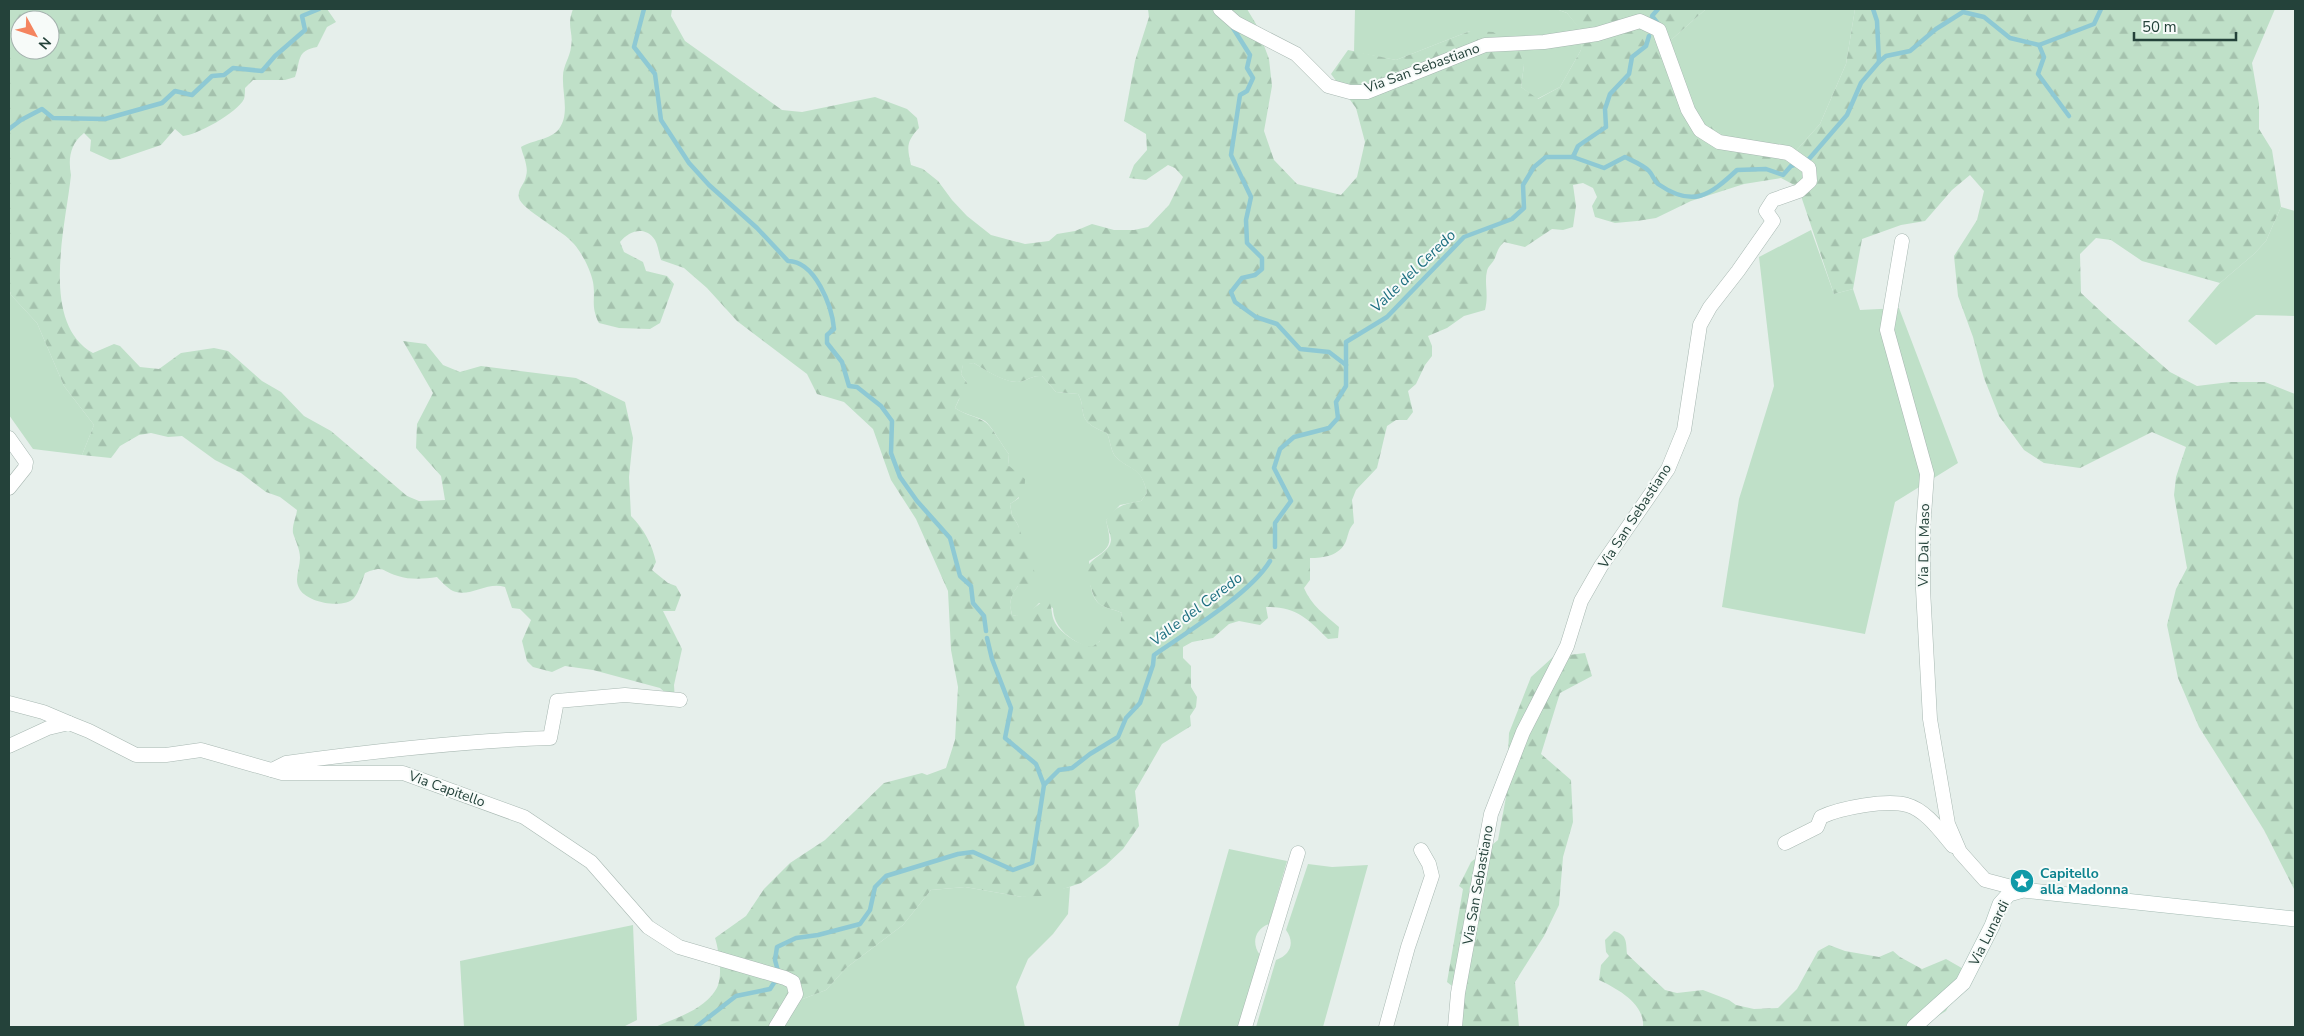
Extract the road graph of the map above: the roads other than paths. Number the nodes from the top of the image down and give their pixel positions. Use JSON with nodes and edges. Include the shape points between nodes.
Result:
{"nodes":[{"id":1,"x":1220,"y":9,"type":"edge"},
{"id":2,"x":1902,"y":241,"type":"dead end"},
{"id":3,"x":9,"y":438,"type":"edge"},
{"id":4,"x":9,"y":488,"type":"edge"},
{"id":5,"x":680,"y":700,"type":"dead end"},
{"id":6,"x":9,"y":703,"type":"edge"},
{"id":7,"x":69,"y":724,"type":"junction"},
{"id":8,"x":9,"y":746,"type":"edge"},
{"id":9,"x":272,"y":770,"type":"junction"},
{"id":10,"x":1785,"y":843,"type":"dead end"},
{"id":11,"x":1421,"y":850,"type":"dead end"},
{"id":12,"x":1960,"y":852,"type":"junction"},
{"id":13,"x":1298,"y":853,"type":"dead end"},
{"id":14,"x":2023,"y":890,"type":"junction"},
{"id":15,"x":2295,"y":918,"type":"edge"},
{"id":16,"x":776,"y":1027,"type":"edge"},
{"id":17,"x":1245,"y":1027,"type":"edge"},
{"id":18,"x":1386,"y":1027,"type":"edge"},
{"id":19,"x":1455,"y":1027,"type":"edge"},
{"id":20,"x":1914,"y":1027,"type":"edge"}],
"edges":[{"from":1,"to":19,"type":"street","name":"Via San Sebastiano","via":[[1236,23],[1296,54],[1328,86],[1350,92],[1367,92],[1485,45],[1544,42],[1597,34],[1640,21],[1659,30],[1688,110],[1700,130],[1719,142],[1788,153],[1809,168],[1810,180],[1799,191],[1773,200],[1766,211],[1772,222],[1700,325],[1684,430],[1668,469],[1601,566],[1581,601],[1567,646],[1523,732],[1491,814],[1458,993]]},
{"from":2,"to":12,"type":"street","name":"Via Dal Maso","via":[[1887,330],[1927,474],[1923,580],[1930,719],[1948,824]]},
{"from":3,"to":4,"type":"street","via":[[26,462]]},
{"from":5,"to":9,"type":"street","via":[[625,695],[557,701],[550,738],[395,748],[286,762]]},
{"from":6,"to":7,"type":"street","name":"Via Capitello","via":[[43,712]]},
{"from":7,"to":8,"type":"street","via":[[48,728]]},
{"from":7,"to":9,"type":"street","name":"Via Capitello","via":[[136,756],[201,750]]},
{"from":9,"to":16,"type":"street","name":"Via Capitello","via":[[282,773],[402,773],[524,817],[591,862],[648,927],[679,947],[793,982],[796,994]]},
{"from":10,"to":12,"type":"street","name":"Via Dal Maso","via":[[1817,827],[1820,817],[1832,812],[1885,803],[1908,805],[1926,816]]},
{"from":11,"to":18,"type":"street","via":[[1432,876]]},
{"from":12,"to":14,"type":"street","name":"Via Dal Maso","via":[[1985,880]]},
{"from":13,"to":17,"type":"street"},
{"from":14,"to":15,"type":"street","name":"Via Lunardi"},
{"from":14,"to":20,"type":"street","name":"Via Lunardi","via":[[2009,894],[2000,904],[1963,983]]}]}
